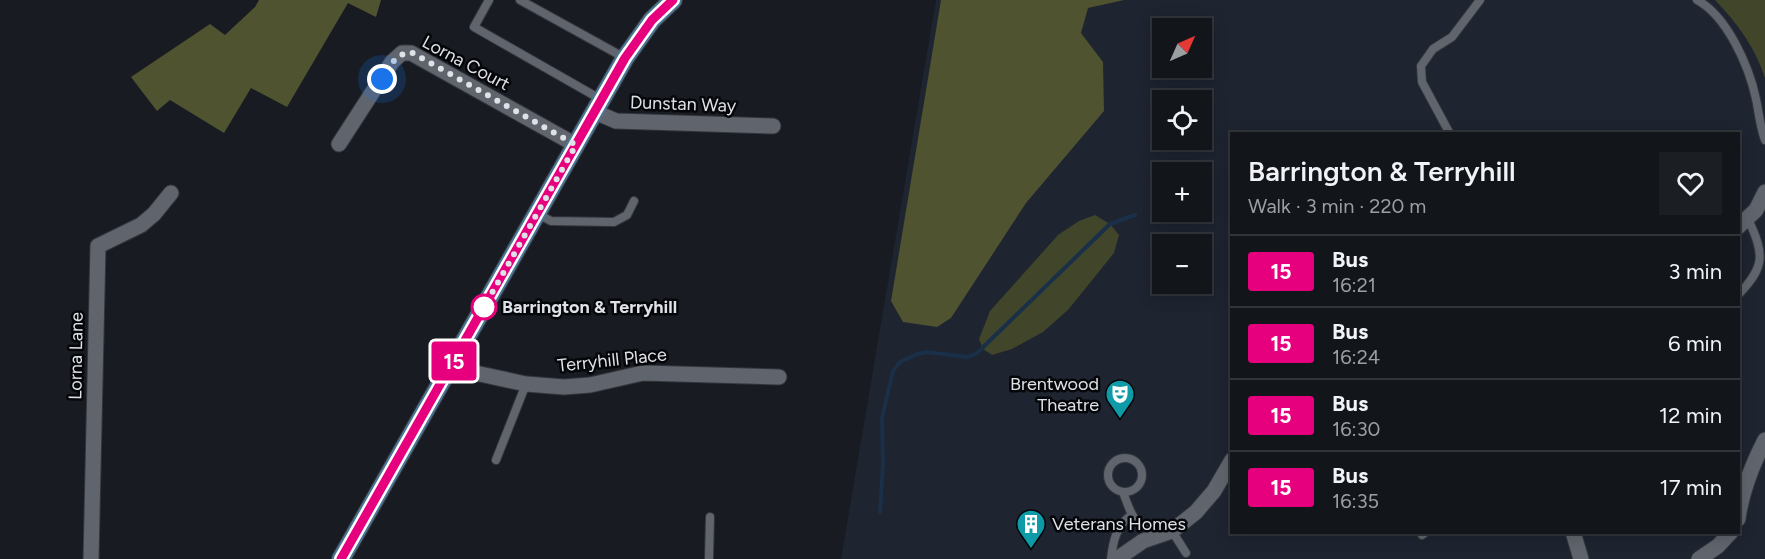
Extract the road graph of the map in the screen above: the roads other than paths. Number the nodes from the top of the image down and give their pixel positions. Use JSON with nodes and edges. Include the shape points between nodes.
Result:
{"nodes":[{"id":1,"x":489,"y":0,"type":"edge"},
{"id":2,"x":520,"y":0,"type":"edge"},
{"id":3,"x":1480,"y":0,"type":"edge"},
{"id":4,"x":1697,"y":0,"type":"edge"},
{"id":5,"x":668,"y":1,"type":"edge"},
{"id":6,"x":625,"y":58,"type":"junction"},
{"id":7,"x":598,"y":106,"type":"junction"},
{"id":8,"x":773,"y":126,"type":"dead end"},
{"id":9,"x":1449,"y":132,"type":"edge"},
{"id":10,"x":1765,"y":140,"type":"edge"},
{"id":11,"x":339,"y":144,"type":"dead end"},
{"id":12,"x":576,"y":145,"type":"junction"},
{"id":13,"x":1765,"y":192,"type":"edge"},
{"id":14,"x":171,"y":193,"type":"dead end"},
{"id":15,"x":634,"y":201,"type":"dead end"},
{"id":16,"x":537,"y":213,"type":"junction"},
{"id":17,"x":1743,"y":223,"type":"edge"},
{"id":18,"x":1740,"y":293,"type":"edge"},
{"id":19,"x":451,"y":365,"type":"junction"},
{"id":20,"x":778,"y":377,"type":"dead end"},
{"id":21,"x":526,"y":384,"type":"junction"},
{"id":22,"x":1765,"y":440,"type":"edge"},
{"id":23,"x":496,"y":460,"type":"dead end"},
{"id":24,"x":1230,"y":463,"type":"edge"},
{"id":25,"x":1123,"y":492,"type":"junction"},
{"id":26,"x":1740,"y":506,"type":"edge"},
{"id":27,"x":1131,"y":516,"type":"junction"},
{"id":28,"x":710,"y":517,"type":"dead end"},
{"id":29,"x":1172,"y":531,"type":"junction"},
{"id":30,"x":1574,"y":534,"type":"edge"},
{"id":31,"x":1729,"y":534,"type":"edge"},
{"id":32,"x":1186,"y":553,"type":"dead end"},
{"id":33,"x":91,"y":559,"type":"edge"},
{"id":34,"x":341,"y":559,"type":"edge"},
{"id":35,"x":709,"y":559,"type":"edge"},
{"id":36,"x":1111,"y":559,"type":"edge"},
{"id":37,"x":1117,"y":559,"type":"edge"},
{"id":38,"x":1581,"y":559,"type":"edge"},
{"id":39,"x":1699,"y":559,"type":"edge"}],
"edges":[{"from":1,"to":7,"type":"lane","via":[[474,27]]},
{"from":2,"to":6,"type":"lane"},
{"from":3,"to":9,"type":"lane","via":[[1452,37],[1433,49],[1421,66],[1422,82]]},
{"from":4,"to":10,"type":"lane","via":[[1713,12],[1734,43],[1756,98]]},
{"from":5,"to":6,"type":"street"},
{"from":6,"to":7,"type":"street"},
{"from":7,"to":8,"type":"street","name":"Dunstan Way","via":[[616,121]]},
{"from":7,"to":12,"type":"street"},
{"from":11,"to":12,"type":"street","name":"Lorna Court","via":[[392,62],[402,53],[411,52]]},
{"from":12,"to":16,"type":"street"},
{"from":13,"to":17,"type":"street"},
{"from":14,"to":33,"type":"street","name":"Lorna Lane","via":[[141,225],[98,246]]},
{"from":15,"to":16,"type":"lane","via":[[627,215],[614,222],[551,221]]},
{"from":16,"to":19,"type":"street"},
{"from":17,"to":18,"type":"lane","via":[[1761,242],[1765,256],[1764,268],[1756,281]]},
{"from":19,"to":21,"type":"street","name":"Terryhill Place"},
{"from":19,"to":34,"type":"street"},
{"from":20,"to":21,"type":"street","name":"Terryhill Place","via":[[651,373],[579,386]]},
{"from":21,"to":23,"type":"lane"},
{"from":22,"to":26,"type":"street"},
{"from":24,"to":29,"type":"street","via":[[1196,512]]},
{"from":25,"to":25,"type":"lane","via":[[1133,490],[1142,478],[1136,463],[1126,459],[1115,462],[1109,471],[1113,487]]},
{"from":25,"to":27,"type":"lane"},
{"from":27,"to":29,"type":"lane","via":[[1154,531]]},
{"from":27,"to":36,"type":"lane","via":[[1116,534]]},
{"from":28,"to":35,"type":"lane"},
{"from":29,"to":32,"type":"lane"},
{"from":29,"to":37,"type":"street","via":[[1143,541]]},
{"from":30,"to":38,"type":"street"},
{"from":31,"to":39,"type":"street"}]}
